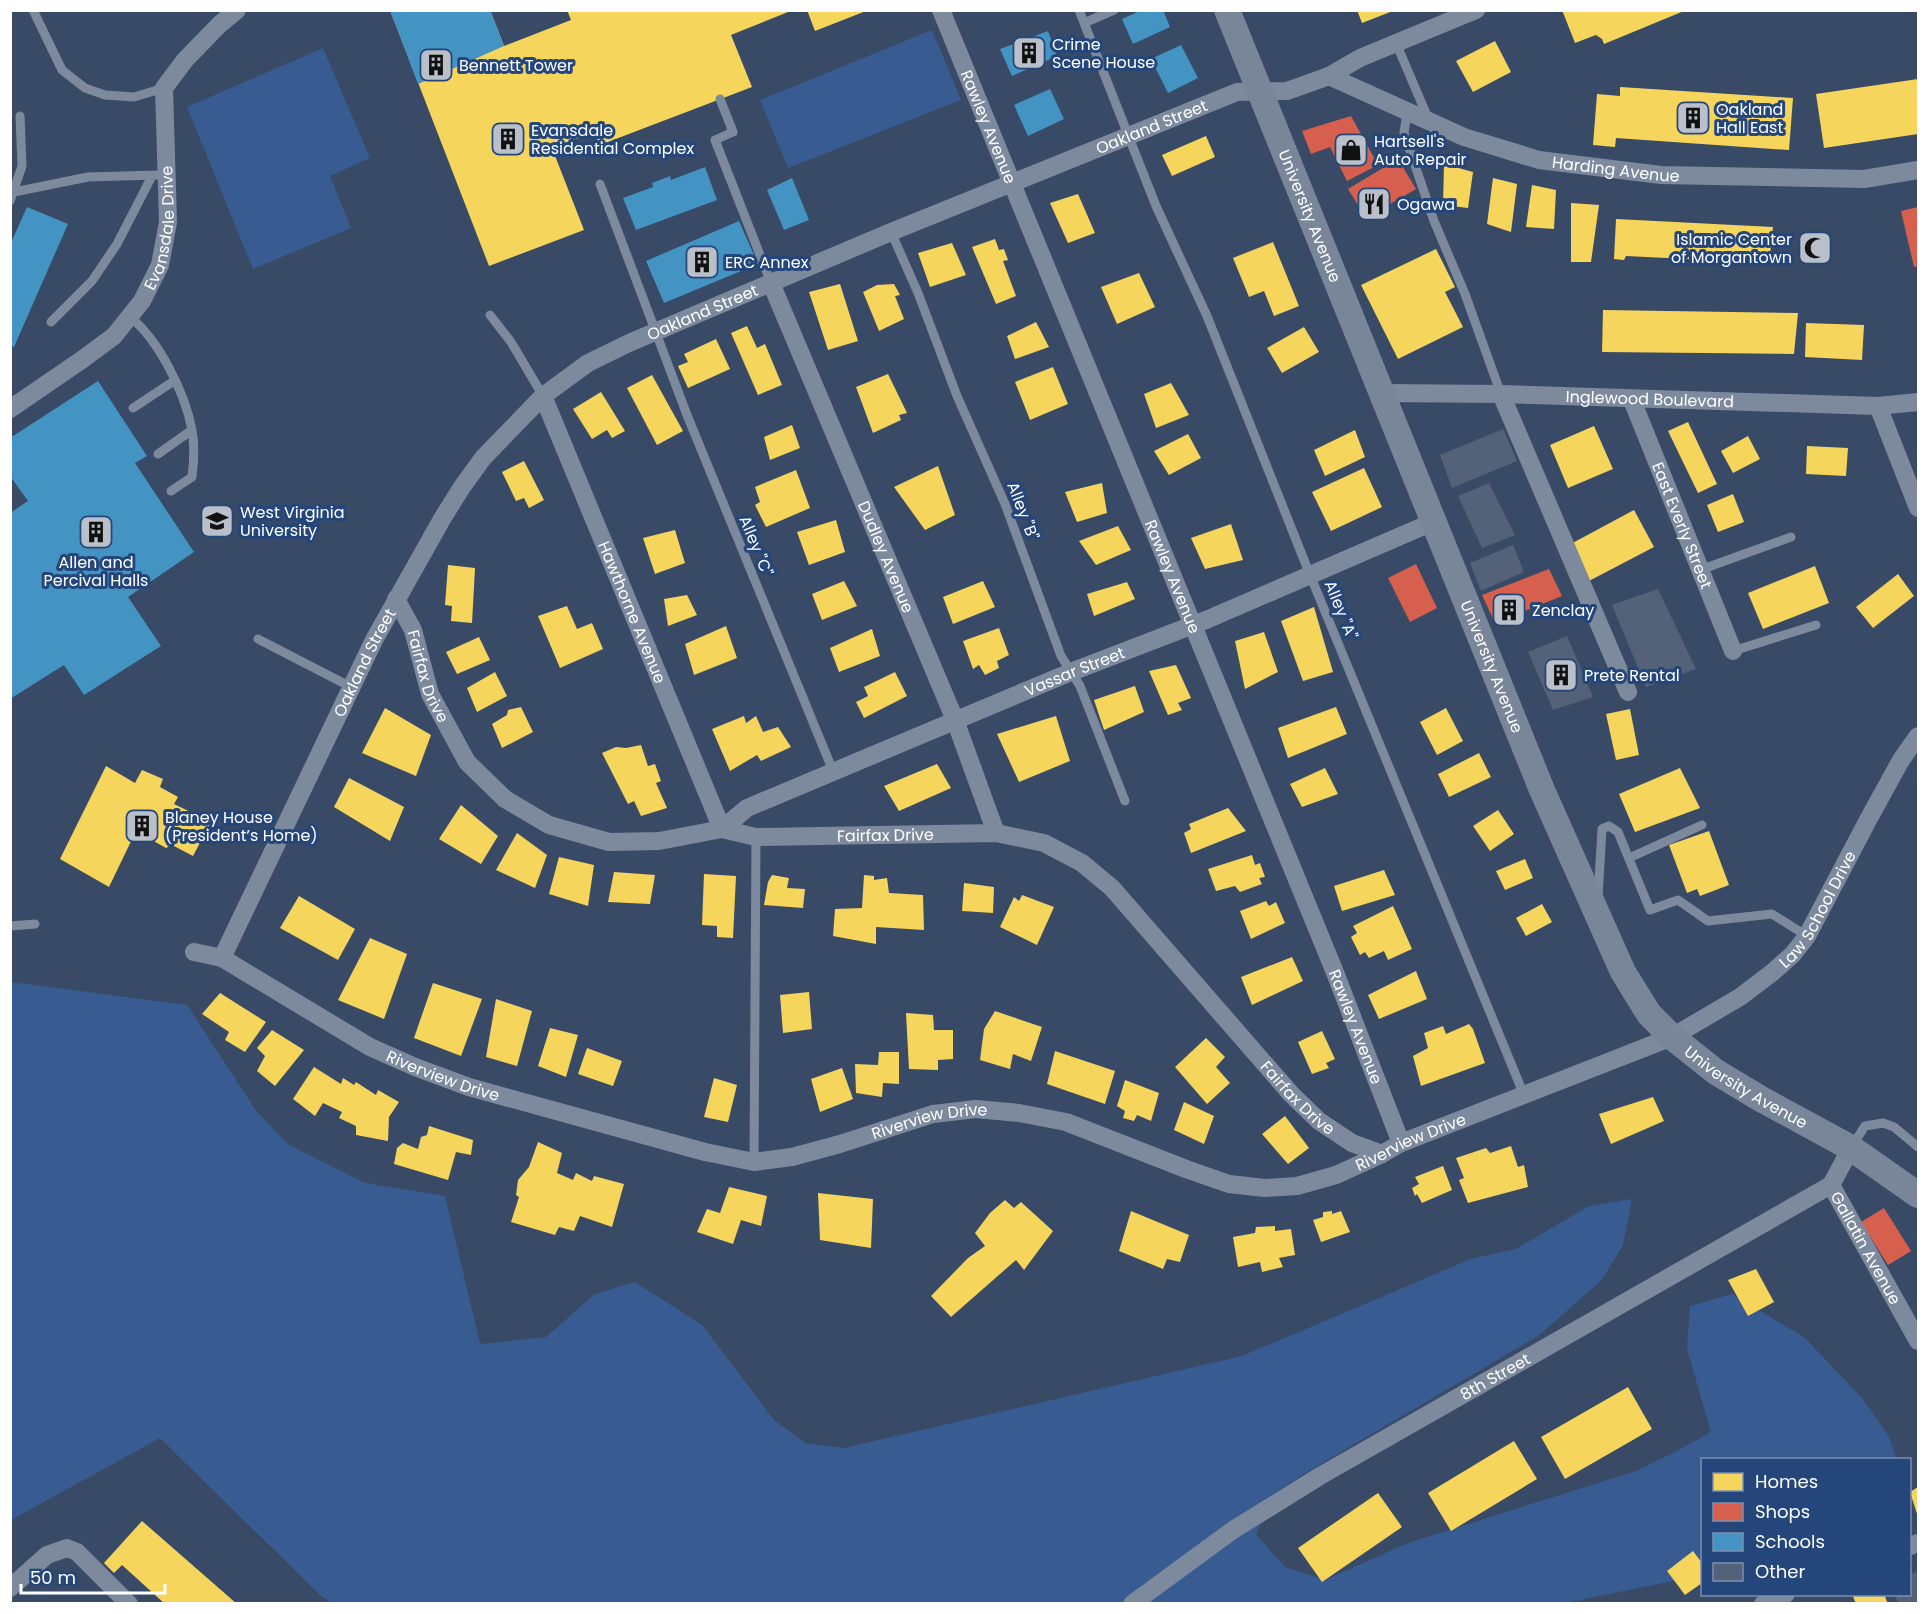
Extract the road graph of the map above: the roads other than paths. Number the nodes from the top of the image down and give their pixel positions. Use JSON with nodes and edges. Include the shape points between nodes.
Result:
{"nodes":[{"id":1,"x":33,"y":10,"type":"edge"},
{"id":2,"x":237,"y":10,"type":"edge"},
{"id":3,"x":941,"y":10,"type":"edge"},
{"id":4,"x":1079,"y":10,"type":"edge"},
{"id":5,"x":1114,"y":10,"type":"edge"},
{"id":6,"x":1227,"y":10,"type":"edge"},
{"id":7,"x":1469,"y":12,"type":"edge"},
{"id":8,"x":1084,"y":23,"type":"junction"},
{"id":9,"x":1396,"y":43,"type":"junction"},
{"id":10,"x":1329,"y":76,"type":"junction"},
{"id":11,"x":164,"y":88,"type":"junction"},
{"id":12,"x":1261,"y":92,"type":"junction"},
{"id":13,"x":720,"y":99,"type":"dead end"},
{"id":14,"x":1407,"y":112,"type":"junction"},
{"id":15,"x":20,"y":116,"type":"dead end"},
{"id":16,"x":1430,"y":122,"type":"junction"},
{"id":17,"x":1128,"y":136,"type":"junction"},
{"id":18,"x":1918,"y":170,"type":"edge"},
{"id":19,"x":159,"y":175,"type":"junction"},
{"id":20,"x":1011,"y":183,"type":"junction"},
{"id":21,"x":600,"y":184,"type":"dead end"},
{"id":22,"x":12,"y":196,"type":"edge"},
{"id":23,"x":891,"y":232,"type":"junction"},
{"id":24,"x":771,"y":283,"type":"junction"},
{"id":25,"x":490,"y":315,"type":"dead end"},
{"id":26,"x":130,"y":317,"type":"junction"},
{"id":27,"x":51,"y":322,"type":"dead end"},
{"id":28,"x":656,"y":330,"type":"junction"},
{"id":29,"x":174,"y":381,"type":"junction"},
{"id":30,"x":1382,"y":393,"type":"junction"},
{"id":31,"x":1501,"y":394,"type":"junction"},
{"id":32,"x":543,"y":396,"type":"junction"},
{"id":33,"x":1632,"y":400,"type":"junction"},
{"id":34,"x":1918,"y":402,"type":"edge"},
{"id":35,"x":1878,"y":406,"type":"junction"},
{"id":36,"x":133,"y":408,"type":"dead end"},
{"id":37,"x":10,"y":409,"type":"edge"},
{"id":38,"x":192,"y":430,"type":"junction"},
{"id":39,"x":158,"y":453,"type":"dead end"},
{"id":40,"x":171,"y":491,"type":"dead end"},
{"id":41,"x":1918,"y":508,"type":"edge"},
{"id":42,"x":1433,"y":522,"type":"junction"},
{"id":43,"x":1791,"y":537,"type":"dead end"},
{"id":44,"x":1700,"y":570,"type":"junction"},
{"id":45,"x":1310,"y":575,"type":"junction"},
{"id":46,"x":396,"y":599,"type":"junction"},
{"id":47,"x":1192,"y":625,"type":"junction"},
{"id":48,"x":1816,"y":625,"type":"dead end"},
{"id":49,"x":258,"y":639,"type":"dead end"},
{"id":50,"x":1733,"y":651,"type":"joint"},
{"id":51,"x":1071,"y":672,"type":"junction"},
{"id":52,"x":351,"y":687,"type":"junction"},
{"id":53,"x":1628,"y":692,"type":"dead end"},
{"id":54,"x":955,"y":720,"type":"junction"},
{"id":55,"x":1918,"y":736,"type":"edge"},
{"id":56,"x":833,"y":771,"type":"junction"},
{"id":57,"x":1125,"y":801,"type":"dead end"},
{"id":58,"x":1702,"y":825,"type":"dead end"},
{"id":59,"x":722,"y":829,"type":"junction"},
{"id":60,"x":996,"y":833,"type":"junction"},
{"id":61,"x":756,"y":837,"type":"junction"},
{"id":62,"x":1629,"y":858,"type":"junction"},
{"id":63,"x":1596,"y":913,"type":"junction"},
{"id":64,"x":35,"y":924,"type":"dead end"},
{"id":65,"x":10,"y":926,"type":"edge"},
{"id":66,"x":1807,"y":936,"type":"junction"},
{"id":67,"x":194,"y":952,"type":"dead end"},
{"id":68,"x":222,"y":958,"type":"junction"},
{"id":69,"x":1672,"y":1037,"type":"junction"},
{"id":70,"x":1524,"y":1095,"type":"junction"},
{"id":71,"x":1401,"y":1143,"type":"junction"},
{"id":72,"x":1918,"y":1147,"type":"edge"},
{"id":73,"x":1851,"y":1148,"type":"junction"},
{"id":74,"x":1382,"y":1154,"type":"junction"},
{"id":75,"x":754,"y":1162,"type":"junction"},
{"id":76,"x":1831,"y":1185,"type":"junction"},
{"id":77,"x":1918,"y":1195,"type":"edge"},
{"id":78,"x":1918,"y":1341,"type":"edge"},
{"id":79,"x":10,"y":1588,"type":"edge"},
{"id":80,"x":1781,"y":1596,"type":"edge"},
{"id":81,"x":129,"y":1604,"type":"edge"},
{"id":82,"x":1132,"y":1604,"type":"edge"},
{"id":83,"x":1763,"y":1604,"type":"edge"}],
"edges":[{"from":1,"to":11,"type":"lane","via":[[62,70],[85,88],[105,95],[134,97]]},
{"from":2,"to":11,"type":"street","via":[[185,60]]},
{"from":3,"to":20,"type":"street","name":"Rawley Avenue"},
{"from":4,"to":8,"type":"lane","name":"Alley \"A\""},
{"from":5,"to":8,"type":"lane"},
{"from":6,"to":12,"type":"street","name":"University Avenue"},
{"from":7,"to":9,"type":"street","name":"Oakland Street"},
{"from":8,"to":17,"type":"lane","name":"Alley \"A\""},
{"from":9,"to":10,"type":"street","name":"Oakland Street"},
{"from":9,"to":16,"type":"lane"},
{"from":10,"to":12,"type":"street","name":"Oakland Street","via":[[1287,90]]},
{"from":10,"to":14,"type":"street","name":"Harding Avenue"},
{"from":11,"to":19,"type":"street","name":"Evansdale Drive"},
{"from":12,"to":17,"type":"street","name":"Oakland Street","via":[[1237,92]]},
{"from":12,"to":30,"type":"street","name":"University Avenue"},
{"from":13,"to":24,"type":"lane","via":[[733,132],[715,140]]},
{"from":14,"to":16,"type":"street","name":"Harding Avenue"},
{"from":14,"to":31,"type":"lane","via":[[1404,133],[1410,152]]},
{"from":15,"to":22,"type":"lane","via":[[22,166]]},
{"from":16,"to":18,"type":"street","name":"Harding Avenue","via":[[1539,160],[1661,175],[1864,179]]},
{"from":17,"to":20,"type":"street","name":"Oakland Street"},
{"from":17,"to":45,"type":"lane","name":"Alley \"A\"","via":[[1207,316]]},
{"from":19,"to":22,"type":"lane","via":[[88,177]]},
{"from":19,"to":26,"type":"street","name":"Evansdale Drive","via":[[168,222],[160,265]]},
{"from":19,"to":27,"type":"lane","via":[[92,281]]},
{"from":20,"to":23,"type":"street","name":"Oakland Street"},
{"from":20,"to":47,"type":"street","name":"Rawley Avenue"},
{"from":21,"to":28,"type":"lane","name":"Alley \"C\""},
{"from":23,"to":24,"type":"street","name":"Oakland Street"},
{"from":23,"to":51,"type":"lane","name":"Alley \"B\""},
{"from":24,"to":28,"type":"street","name":"Oakland Street"},
{"from":24,"to":54,"type":"street","name":"Dudley Avenue"},
{"from":25,"to":32,"type":"lane","via":[[512,342]]},
{"from":26,"to":29,"type":"lane","via":[[142,327]]},
{"from":26,"to":37,"type":"street","name":"Evansdale Drive","via":[[114,336],[83,360]]},
{"from":28,"to":32,"type":"street","name":"Oakland Street","via":[[588,363]]},
{"from":28,"to":56,"type":"lane","name":"Alley \"C\""},
{"from":29,"to":36,"type":"lane"},
{"from":29,"to":38,"type":"lane"},
{"from":30,"to":31,"type":"street","name":"Inglewood Boulevard"},
{"from":30,"to":42,"type":"street","name":"University Avenue"},
{"from":31,"to":33,"type":"street","name":"Inglewood Boulevard"},
{"from":31,"to":53,"type":"street"},
{"from":32,"to":46,"type":"street","name":"Oakland Street","via":[[483,458]]},
{"from":32,"to":59,"type":"street","name":"Hawthorne Avenue"},
{"from":33,"to":35,"type":"street","name":"Inglewood Boulevard"},
{"from":33,"to":44,"type":"street","name":"East Everly Street"},
{"from":34,"to":35,"type":"street","name":"Inglewood Boulevard"},
{"from":35,"to":41,"type":"street"},
{"from":38,"to":39,"type":"lane"},
{"from":38,"to":40,"type":"lane","via":[[192,477]]},
{"from":42,"to":45,"type":"street","name":"Vassar Street"},
{"from":42,"to":63,"type":"street","name":"University Avenue"},
{"from":43,"to":44,"type":"lane"},
{"from":44,"to":50,"type":"street","name":"East Everly Street"},
{"from":45,"to":47,"type":"street","name":"Vassar Street"},
{"from":45,"to":70,"type":"lane","name":"Alley \"A\""},
{"from":46,"to":52,"type":"street","name":"Oakland Street"},
{"from":46,"to":59,"type":"street","name":"Fairfax Drive","via":[[413,630],[430,694],[467,762],[505,799],[549,825],[609,842],[659,841]]},
{"from":47,"to":51,"type":"street","name":"Vassar Street"},
{"from":47,"to":71,"type":"street","name":"Rawley Avenue"},
{"from":48,"to":50,"type":"lane"},
{"from":49,"to":52,"type":"lane"},
{"from":51,"to":54,"type":"street","name":"Vassar Street"},
{"from":51,"to":57,"type":"lane","name":"Alley \"B\""},
{"from":52,"to":68,"type":"street","name":"Oakland Street"},
{"from":54,"to":56,"type":"street","name":"Vassar Street"},
{"from":54,"to":60,"type":"street","name":"Dudley Avenue"},
{"from":55,"to":66,"type":"street","name":"Law School Drive","via":[[1884,790]]},
{"from":56,"to":59,"type":"street","name":"Vassar Street","via":[[747,808]]},
{"from":58,"to":62,"type":"lane"},
{"from":59,"to":61,"type":"street","name":"Fairfax Drive"},
{"from":60,"to":61,"type":"street","name":"Fairfax Drive"},
{"from":60,"to":74,"type":"street","name":"Fairfax Drive","via":[[1044,843],[1082,863],[1112,888],[1318,1121],[1352,1143]]},
{"from":61,"to":75,"type":"lane"},
{"from":62,"to":63,"type":"lane","via":[[1618,832],[1609,826],[1602,829]]},
{"from":62,"to":66,"type":"lane","via":[[1650,910],[1678,900],[1708,921],[1772,914]]},
{"from":63,"to":69,"type":"street","name":"University Avenue","via":[[1623,972],[1649,1014]]},
{"from":64,"to":65,"type":"lane"},
{"from":66,"to":69,"type":"street","name":"Law School Drive","via":[[1793,954],[1740,997]]},
{"from":67,"to":68,"type":"street","name":"Riverview Drive"},
{"from":68,"to":75,"type":"street","name":"Riverview Drive","via":[[370,1047],[415,1067],[469,1086]]},
{"from":69,"to":70,"type":"street","name":"Riverview Drive"},
{"from":69,"to":73,"type":"street","name":"University Avenue","via":[[1716,1072]]},
{"from":70,"to":71,"type":"street","name":"Riverview Drive"},
{"from":71,"to":74,"type":"street","name":"Riverview Drive"},
{"from":72,"to":73,"type":"lane","via":[[1883,1123],[1865,1126]]},
{"from":73,"to":76,"type":"street"},
{"from":73,"to":77,"type":"street","name":"University Avenue"},
{"from":74,"to":75,"type":"street","name":"Riverview Drive","via":[[1336,1175],[1297,1186],[1265,1188],[1229,1184],[1066,1122],[976,1109],[933,1114],[792,1157]]},
{"from":76,"to":78,"type":"street","name":"Gallatin Avenue"},
{"from":76,"to":82,"type":"street","name":"8th Street","via":[[1320,1476],[1233,1530]]},
{"from":79,"to":81,"type":"street","via":[[47,1555],[67,1548],[77,1552]]},
{"from":80,"to":83,"type":"street"}]}
